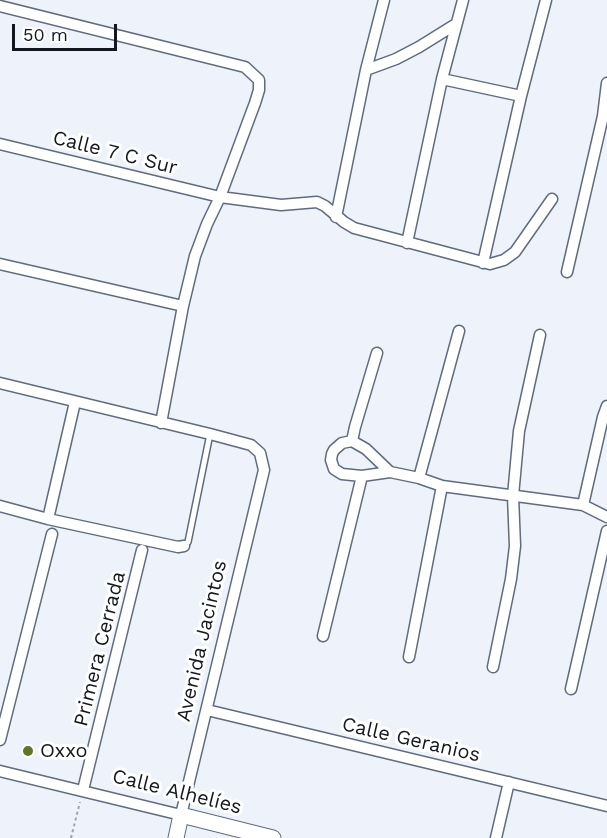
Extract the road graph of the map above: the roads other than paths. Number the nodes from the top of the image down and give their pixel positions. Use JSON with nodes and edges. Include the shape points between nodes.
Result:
{"nodes":[{"id":1,"x":384,"y":0,"type":"edge"},
{"id":2,"x":463,"y":0,"type":"edge"},
{"id":3,"x":546,"y":0,"type":"edge"},
{"id":4,"x":0,"y":6,"type":"edge"},
{"id":5,"x":456,"y":24,"type":"junction"},
{"id":6,"x":366,"y":70,"type":"junction"},
{"id":7,"x":442,"y":79,"type":"junction"},
{"id":8,"x":607,"y":83,"type":"edge"},
{"id":9,"x":521,"y":96,"type":"junction"},
{"id":10,"x":605,"y":117,"type":"edge"},
{"id":11,"x":0,"y":144,"type":"edge"},
{"id":12,"x":220,"y":197,"type":"junction"},
{"id":13,"x":552,"y":199,"type":"dead end"},
{"id":14,"x":336,"y":217,"type":"junction"},
{"id":15,"x":407,"y":243,"type":"junction"},
{"id":16,"x":483,"y":262,"type":"junction"},
{"id":17,"x":0,"y":264,"type":"edge"},
{"id":18,"x":567,"y":272,"type":"dead end"},
{"id":19,"x":183,"y":306,"type":"junction"},
{"id":20,"x":459,"y":331,"type":"dead end"},
{"id":21,"x":540,"y":335,"type":"dead end"},
{"id":22,"x":377,"y":353,"type":"dead end"},
{"id":23,"x":0,"y":383,"type":"edge"},
{"id":24,"x":75,"y":402,"type":"junction"},
{"id":25,"x":607,"y":406,"type":"edge"},
{"id":26,"x":161,"y":423,"type":"junction"},
{"id":27,"x":210,"y":434,"type":"junction"},
{"id":28,"x":352,"y":441,"type":"junction"},
{"id":29,"x":390,"y":472,"type":"junction"},
{"id":30,"x":362,"y":476,"type":"junction"},
{"id":31,"x":419,"y":478,"type":"junction"},
{"id":32,"x":442,"y":486,"type":"junction"},
{"id":33,"x":513,"y":496,"type":"junction"},
{"id":34,"x":582,"y":505,"type":"junction"},
{"id":35,"x":0,"y":506,"type":"edge"},
{"id":36,"x":607,"y":517,"type":"edge"},
{"id":37,"x":48,"y":519,"type":"junction"},
{"id":38,"x":607,"y":531,"type":"edge"},
{"id":39,"x":52,"y":534,"type":"dead end"},
{"id":40,"x":183,"y":546,"type":"joint"},
{"id":41,"x":142,"y":550,"type":"dead end"},
{"id":42,"x":323,"y":636,"type":"dead end"},
{"id":43,"x":409,"y":657,"type":"dead end"},
{"id":44,"x":493,"y":667,"type":"dead end"},
{"id":45,"x":571,"y":689,"type":"dead end"},
{"id":46,"x":207,"y":710,"type":"junction"},
{"id":47,"x":0,"y":740,"type":"edge"},
{"id":48,"x":0,"y":771,"type":"edge"},
{"id":49,"x":509,"y":782,"type":"junction"},
{"id":50,"x":83,"y":790,"type":"junction"},
{"id":51,"x":607,"y":806,"type":"edge"},
{"id":52,"x":181,"y":815,"type":"junction"},
{"id":53,"x":176,"y":838,"type":"edge"},
{"id":54,"x":273,"y":838,"type":"edge"},
{"id":55,"x":496,"y":838,"type":"edge"}],
"edges":[{"from":1,"to":6,"type":"street"},
{"from":2,"to":5,"type":"street"},
{"from":3,"to":9,"type":"street"},
{"from":4,"to":12,"type":"street","via":[[245,67],[251,72],[259,80],[259,90]]},
{"from":5,"to":6,"type":"street","via":[[419,47]]},
{"from":5,"to":7,"type":"street"},
{"from":6,"to":14,"type":"street"},
{"from":7,"to":9,"type":"street"},
{"from":7,"to":15,"type":"street"},
{"from":8,"to":10,"type":"street"},
{"from":9,"to":16,"type":"street"},
{"from":10,"to":18,"type":"street"},
{"from":11,"to":12,"type":"street","name":"Calle 7 C Sur"},
{"from":12,"to":14,"type":"street","name":"Calle 7 C Sur","via":[[281,205],[317,202]]},
{"from":12,"to":19,"type":"street","via":[[195,256]]},
{"from":13,"to":16,"type":"street","via":[[515,252],[504,260]]},
{"from":14,"to":15,"type":"street","name":"Calle 7 C Sur","via":[[354,228]]},
{"from":15,"to":16,"type":"street","name":"Calle 7 C Sur"},
{"from":17,"to":19,"type":"street"},
{"from":19,"to":26,"type":"street"},
{"from":20,"to":31,"type":"street"},
{"from":21,"to":33,"type":"street","via":[[519,431]]},
{"from":22,"to":28,"type":"street"},
{"from":23,"to":24,"type":"street"},
{"from":24,"to":26,"type":"street"},
{"from":24,"to":37,"type":"street"},
{"from":25,"to":34,"type":"street"},
{"from":26,"to":27,"type":"street"},
{"from":27,"to":40,"type":"lane","via":[[188,542]]},
{"from":27,"to":46,"type":"street","name":"Avenida Jacintos","via":[[251,445],[260,453],[264,470]]},
{"from":28,"to":29,"type":"street"},
{"from":28,"to":30,"type":"street","via":[[334,450],[331,460],[334,469],[342,474]]},
{"from":29,"to":30,"type":"street"},
{"from":29,"to":31,"type":"street"},
{"from":30,"to":42,"type":"street"},
{"from":31,"to":32,"type":"street"},
{"from":32,"to":33,"type":"street"},
{"from":32,"to":43,"type":"street"},
{"from":33,"to":34,"type":"street"},
{"from":33,"to":44,"type":"street","via":[[516,546]]},
{"from":34,"to":36,"type":"street"},
{"from":35,"to":37,"type":"street"},
{"from":37,"to":40,"type":"street"},
{"from":38,"to":45,"type":"street"},
{"from":39,"to":47,"type":"street"},
{"from":41,"to":50,"type":"street","name":"Primera Cerrada"},
{"from":46,"to":49,"type":"street","name":"Calle Geranios"},
{"from":46,"to":52,"type":"street","name":"Avenida Jacintos"},
{"from":48,"to":50,"type":"street","name":"Calle Alhelíes"},
{"from":49,"to":51,"type":"street","name":"Calle Geranios"},
{"from":49,"to":55,"type":"street"},
{"from":50,"to":52,"type":"street","name":"Calle Alhelíes"},
{"from":52,"to":53,"type":"street","name":"Avenida Jacintos"},
{"from":52,"to":54,"type":"street","name":"Calle Alhelíes"}]}
